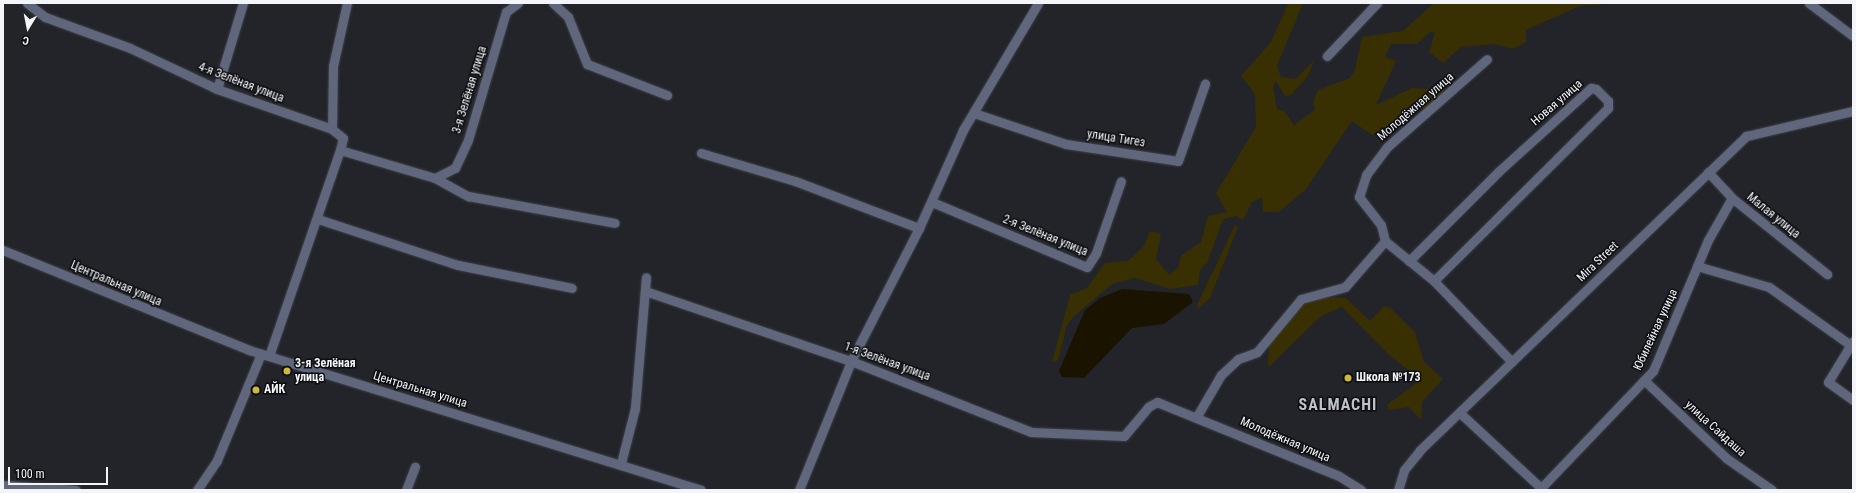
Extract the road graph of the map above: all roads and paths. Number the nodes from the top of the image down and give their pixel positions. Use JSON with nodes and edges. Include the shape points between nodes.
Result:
{"nodes":[{"id":1,"x":27,"y":3,"type":"edge"},
{"id":2,"x":243,"y":3,"type":"edge"},
{"id":3,"x":347,"y":3,"type":"edge"},
{"id":4,"x":518,"y":3,"type":"edge"},
{"id":5,"x":553,"y":3,"type":"edge"},
{"id":6,"x":1038,"y":3,"type":"edge"},
{"id":7,"x":1376,"y":3,"type":"edge"},
{"id":8,"x":1809,"y":3,"type":"edge"},
{"id":9,"x":1853,"y":36,"type":"edge"},
{"id":10,"x":1327,"y":56,"type":"dead end"},
{"id":11,"x":1488,"y":59,"type":"dead end"},
{"id":12,"x":1205,"y":84,"type":"dead end"},
{"id":13,"x":217,"y":89,"type":"junction"},
{"id":14,"x":668,"y":95,"type":"dead end"},
{"id":15,"x":1853,"y":111,"type":"edge"},
{"id":16,"x":974,"y":113,"type":"junction"},
{"id":17,"x":332,"y":129,"type":"junction"},
{"id":18,"x":340,"y":150,"type":"junction"},
{"id":19,"x":701,"y":152,"type":"dead end"},
{"id":20,"x":1708,"y":172,"type":"junction"},
{"id":21,"x":435,"y":178,"type":"junction"},
{"id":22,"x":1120,"y":181,"type":"dead end"},
{"id":23,"x":1732,"y":198,"type":"junction"},
{"id":24,"x":932,"y":202,"type":"junction"},
{"id":25,"x":318,"y":219,"type":"junction"},
{"id":26,"x":615,"y":223,"type":"dead end"},
{"id":27,"x":919,"y":228,"type":"junction"},
{"id":28,"x":1385,"y":240,"type":"junction"},
{"id":29,"x":3,"y":250,"type":"edge"},
{"id":30,"x":1409,"y":261,"type":"junction"},
{"id":31,"x":1698,"y":266,"type":"junction"},
{"id":32,"x":1827,"y":274,"type":"dead end"},
{"id":33,"x":646,"y":277,"type":"dead end"},
{"id":34,"x":1434,"y":282,"type":"junction"},
{"id":35,"x":572,"y":288,"type":"dead end"},
{"id":36,"x":645,"y":291,"type":"junction"},
{"id":37,"x":1851,"y":342,"type":"edge"},
{"id":38,"x":265,"y":355,"type":"junction"},
{"id":39,"x":851,"y":361,"type":"junction"},
{"id":40,"x":1512,"y":362,"type":"junction"},
{"id":41,"x":1645,"y":381,"type":"junction"},
{"id":42,"x":1853,"y":400,"type":"edge"},
{"id":43,"x":1460,"y":414,"type":"junction"},
{"id":44,"x":1197,"y":416,"type":"junction"},
{"id":45,"x":1124,"y":436,"type":"joint"},
{"id":46,"x":621,"y":463,"type":"junction"},
{"id":47,"x":415,"y":467,"type":"dead end"},
{"id":48,"x":3,"y":485,"type":"edge"},
{"id":49,"x":76,"y":490,"type":"edge"},
{"id":50,"x":197,"y":490,"type":"edge"},
{"id":51,"x":406,"y":490,"type":"edge"},
{"id":52,"x":701,"y":490,"type":"edge"},
{"id":53,"x":799,"y":490,"type":"edge"},
{"id":54,"x":1361,"y":490,"type":"edge"},
{"id":55,"x":1398,"y":490,"type":"edge"},
{"id":56,"x":1772,"y":490,"type":"edge"}],
"edges":[{"from":1,"to":13,"type":"street","name":"4-я Зелёная улица","via":[[45,17],[130,48]]},
{"from":2,"to":13,"type":"street"},
{"from":3,"to":17,"type":"street","via":[[333,66]]},
{"from":4,"to":21,"type":"street","name":"3-я Зелёная улица","via":[[506,12],[490,76],[455,168]]},
{"from":5,"to":14,"type":"street","via":[[568,17],[588,64]]},
{"from":6,"to":16,"type":"street"},
{"from":7,"to":10,"type":"street"},
{"from":8,"to":9,"type":"street"},
{"from":11,"to":28,"type":"street","name":"Молодёжная улица","via":[[1387,148],[1366,176],[1359,197],[1381,225]]},
{"from":12,"to":16,"type":"street","name":"улица Тигез","via":[[1178,161],[1066,144]]},
{"from":13,"to":17,"type":"street","name":"4-я Зелёная улица"},
{"from":15,"to":20,"type":"street","name":"Mira Street","via":[[1746,136]]},
{"from":16,"to":24,"type":"street"},
{"from":17,"to":18,"type":"street","via":[[343,138]]},
{"from":18,"to":21,"type":"street"},
{"from":18,"to":25,"type":"street"},
{"from":19,"to":27,"type":"street","via":[[795,181]]},
{"from":20,"to":23,"type":"street","name":"Малая улица"},
{"from":20,"to":40,"type":"street","name":"Mira Street"},
{"from":21,"to":26,"type":"street","via":[[468,196]]},
{"from":22,"to":24,"type":"street","name":"2-я Зелёная улица","via":[[1096,253],[1087,267]]},
{"from":23,"to":31,"type":"street","name":"Юбилейная улица"},
{"from":23,"to":32,"type":"street","name":"Малая улица"},
{"from":24,"to":27,"type":"street"},
{"from":25,"to":35,"type":"street","via":[[458,264]]},
{"from":25,"to":38,"type":"street"},
{"from":27,"to":39,"type":"street"},
{"from":28,"to":30,"type":"street","name":"Молодёжная улица"},
{"from":28,"to":44,"type":"street","via":[[1345,287],[1301,298],[1257,352],[1238,359],[1221,375]]},
{"from":29,"to":38,"type":"street","name":"Центральная улица","via":[[189,329]]},
{"from":30,"to":34,"type":"street","name":"Молодёжная улица"},
{"from":30,"to":34,"type":"street","name":"Новая улица","via":[[1498,171],[1591,88],[1596,88],[1608,101],[1608,108]]},
{"from":31,"to":37,"type":"street","via":[[1769,287]]},
{"from":31,"to":41,"type":"street","name":"Юбилейная улица","via":[[1659,356]]},
{"from":33,"to":36,"type":"street"},
{"from":34,"to":40,"type":"street","name":"Молодёжная улица"},
{"from":36,"to":39,"type":"street","name":"1-я Зелёная улица"},
{"from":36,"to":46,"type":"street","via":[[636,408]]},
{"from":37,"to":42,"type":"street","via":[[1828,382]]},
{"from":38,"to":46,"type":"street","name":"Центральная улица"},
{"from":38,"to":50,"type":"street","via":[[217,460]]},
{"from":39,"to":45,"type":"street","name":"1-я Зелёная улица","via":[[1031,432]]},
{"from":39,"to":53,"type":"street"},
{"from":40,"to":43,"type":"street","name":"Mira Street"},
{"from":41,"to":43,"type":"street","name":"Юбилейная улица","via":[[1541,488]]},
{"from":41,"to":56,"type":"street","name":"улица Сайдаша","via":[[1726,458]]},
{"from":43,"to":55,"type":"street","name":"Mira Street","via":[[1420,450],[1404,470]]},
{"from":44,"to":45,"type":"street","name":"Молодёжная улица","via":[[1157,402],[1148,407]]},
{"from":44,"to":54,"type":"street","name":"Молодёжная улица","via":[[1339,476]]},
{"from":46,"to":52,"type":"street","name":"Центральная улица"},
{"from":47,"to":51,"type":"street"},
{"from":48,"to":49,"type":"street"}]}
